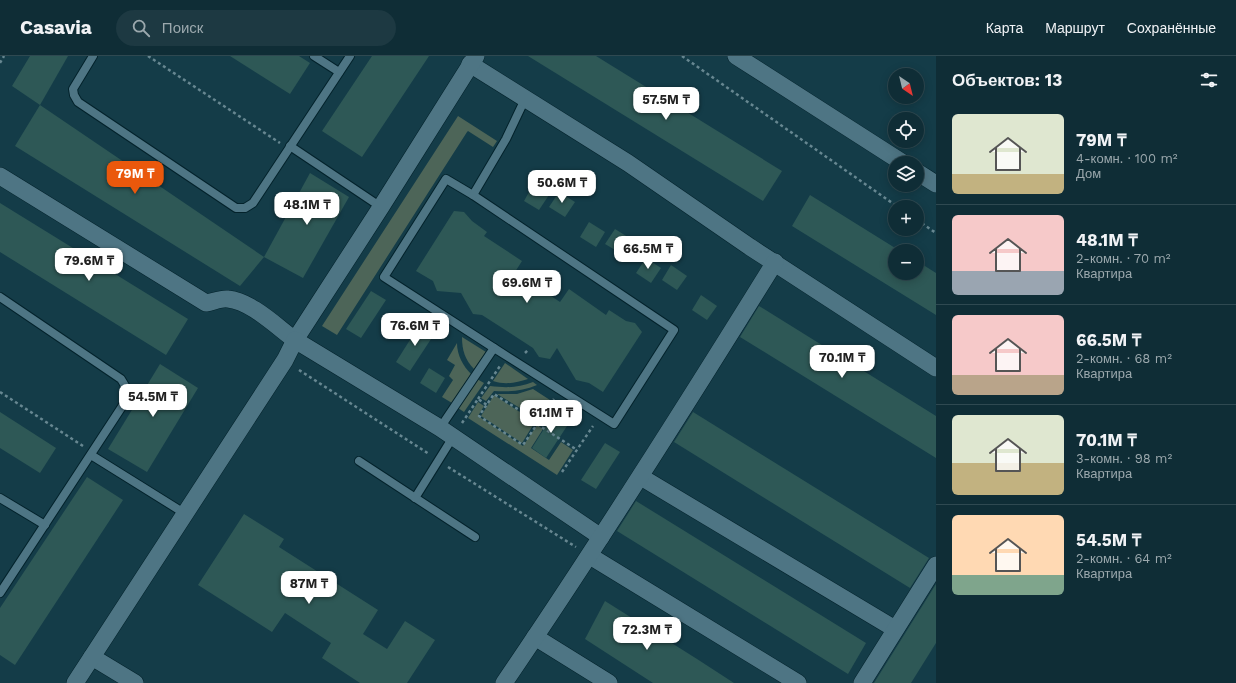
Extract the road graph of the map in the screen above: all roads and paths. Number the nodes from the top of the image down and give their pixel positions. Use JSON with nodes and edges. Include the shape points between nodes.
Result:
{"nodes":[{"id":1,"x":4,"y":56,"type":"edge"},
{"id":2,"x":94,"y":56,"type":"edge"},
{"id":3,"x":148,"y":56,"type":"edge"},
{"id":4,"x":314,"y":56,"type":"edge"},
{"id":5,"x":350,"y":56,"type":"edge"},
{"id":6,"x":682,"y":56,"type":"edge"},
{"id":7,"x":736,"y":56,"type":"edge"},
{"id":8,"x":473,"y":60,"type":"edge"},
{"id":9,"x":0,"y":63,"type":"edge"},
{"id":10,"x":339,"y":72,"type":"junction"},
{"id":11,"x":525,"y":99,"type":"junction"},
{"id":12,"x":289,"y":147,"type":"junction"},
{"id":13,"x":892,"y":156,"type":"edge"},
{"id":14,"x":0,"y":176,"type":"edge"},
{"id":15,"x":924,"y":176,"type":"edge"},
{"id":16,"x":936,"y":184,"type":"edge"},
{"id":17,"x":473,"y":194,"type":"junction"},
{"id":18,"x":888,"y":200,"type":"edge"},
{"id":19,"x":381,"y":207,"type":"junction"},
{"id":20,"x":924,"y":225,"type":"edge"},
{"id":21,"x":936,"y":233,"type":"edge"},
{"id":22,"x":775,"y":262,"type":"junction"},
{"id":23,"x":0,"y":297,"type":"edge"},
{"id":24,"x":295,"y":340,"type":"junction"},
{"id":25,"x":494,"y":348,"type":"junction"},
{"id":26,"x":529,"y":348,"type":"dead end"},
{"id":27,"x":518,"y":364,"type":"junction"},
{"id":28,"x":936,"y":368,"type":"edge"},
{"id":29,"x":560,"y":390,"type":"junction"},
{"id":30,"x":0,"y":392,"type":"edge"},
{"id":31,"x":478,"y":399,"type":"junction"},
{"id":32,"x":487,"y":405,"type":"junction"},
{"id":33,"x":600,"y":415,"type":"junction"},
{"id":34,"x":538,"y":423,"type":"junction"},
{"id":35,"x":451,"y":430,"type":"junction"},
{"id":36,"x":577,"y":450,"type":"junction"},
{"id":37,"x":91,"y":455,"type":"junction"},
{"id":38,"x":358,"y":461,"type":"dead end"},
{"id":39,"x":562,"y":472,"type":"dead end"},
{"id":40,"x":641,"y":477,"type":"junction"},
{"id":41,"x":0,"y":498,"type":"edge"},
{"id":42,"x":415,"y":498,"type":"junction"},
{"id":43,"x":184,"y":513,"type":"junction"},
{"id":44,"x":45,"y":525,"type":"junction"},
{"id":45,"x":475,"y":537,"type":"dead end"},
{"id":46,"x":601,"y":537,"type":"junction"},
{"id":47,"x":590,"y":556,"type":"junction"},
{"id":48,"x":936,"y":565,"type":"edge"},
{"id":49,"x":0,"y":593,"type":"edge"},
{"id":50,"x":895,"y":629,"type":"junction"},
{"id":51,"x":535,"y":637,"type":"junction"},
{"id":52,"x":92,"y":657,"type":"junction"},
{"id":53,"x":75,"y":683,"type":"edge"},
{"id":54,"x":135,"y":683,"type":"edge"},
{"id":55,"x":504,"y":683,"type":"edge"},
{"id":56,"x":608,"y":683,"type":"edge"},
{"id":57,"x":798,"y":683,"type":"edge"},
{"id":58,"x":862,"y":683,"type":"edge"}],
"edges":[{"from":1,"to":9,"type":"path"},
{"from":2,"to":12,"type":"lane","via":[[73,89],[78,102],[236,208],[245,208],[253,203]]},
{"from":3,"to":12,"type":"path"},
{"from":4,"to":10,"type":"lane"},
{"from":5,"to":10,"type":"lane"},
{"from":6,"to":18,"type":"path"},
{"from":7,"to":13,"type":"street"},
{"from":8,"to":11,"type":"street"},
{"from":8,"to":19,"type":"street"},
{"from":10,"to":12,"type":"lane"},
{"from":11,"to":17,"type":"lane","via":[[506,139]]},
{"from":11,"to":22,"type":"street","via":[[628,163]]},
{"from":12,"to":19,"type":"lane"},
{"from":14,"to":24,"type":"street","via":[[206,303],[227,299],[238,301]]},
{"from":15,"to":16,"type":"street"},
{"from":17,"to":25,"type":"lane","via":[[446,179],[384,277]]},
{"from":17,"to":33,"type":"lane","via":[[674,330],[614,424]]},
{"from":19,"to":24,"type":"street"},
{"from":20,"to":21,"type":"path"},
{"from":22,"to":28,"type":"street"},
{"from":22,"to":40,"type":"street"},
{"from":23,"to":37,"type":"lane","via":[[121,379],[127,389],[125,402]]},
{"from":24,"to":35,"type":"street"},
{"from":24,"to":43,"type":"street"},
{"from":25,"to":27,"type":"lane"},
{"from":25,"to":35,"type":"lane"},
{"from":26,"to":27,"type":"path"},
{"from":27,"to":29,"type":"lane"},
{"from":27,"to":31,"type":"path","via":[[515,368],[503,360]]},
{"from":29,"to":33,"type":"lane"},
{"from":29,"to":34,"type":"path"},
{"from":30,"to":37,"type":"path","via":[[84,446]]},
{"from":31,"to":32,"type":"path"},
{"from":31,"to":35,"type":"path"},
{"from":32,"to":34,"type":"path","via":[[494,394]]},
{"from":32,"to":34,"type":"path","via":[[479,416],[522,445]]},
{"from":33,"to":36,"type":"path"},
{"from":34,"to":36,"type":"path"},
{"from":35,"to":42,"type":"lane"},
{"from":35,"to":46,"type":"street"},
{"from":36,"to":39,"type":"path"},
{"from":37,"to":43,"type":"lane"},
{"from":37,"to":44,"type":"lane"},
{"from":38,"to":42,"type":"lane"},
{"from":40,"to":46,"type":"street"},
{"from":40,"to":50,"type":"street"},
{"from":41,"to":44,"type":"lane"},
{"from":42,"to":45,"type":"lane"},
{"from":43,"to":52,"type":"street"},
{"from":44,"to":49,"type":"lane"},
{"from":46,"to":47,"type":"street"},
{"from":47,"to":51,"type":"street"},
{"from":47,"to":57,"type":"street"},
{"from":48,"to":50,"type":"street"},
{"from":50,"to":58,"type":"street"},
{"from":51,"to":55,"type":"street"},
{"from":51,"to":56,"type":"street"},
{"from":52,"to":53,"type":"street"},
{"from":52,"to":54,"type":"street"}]}
